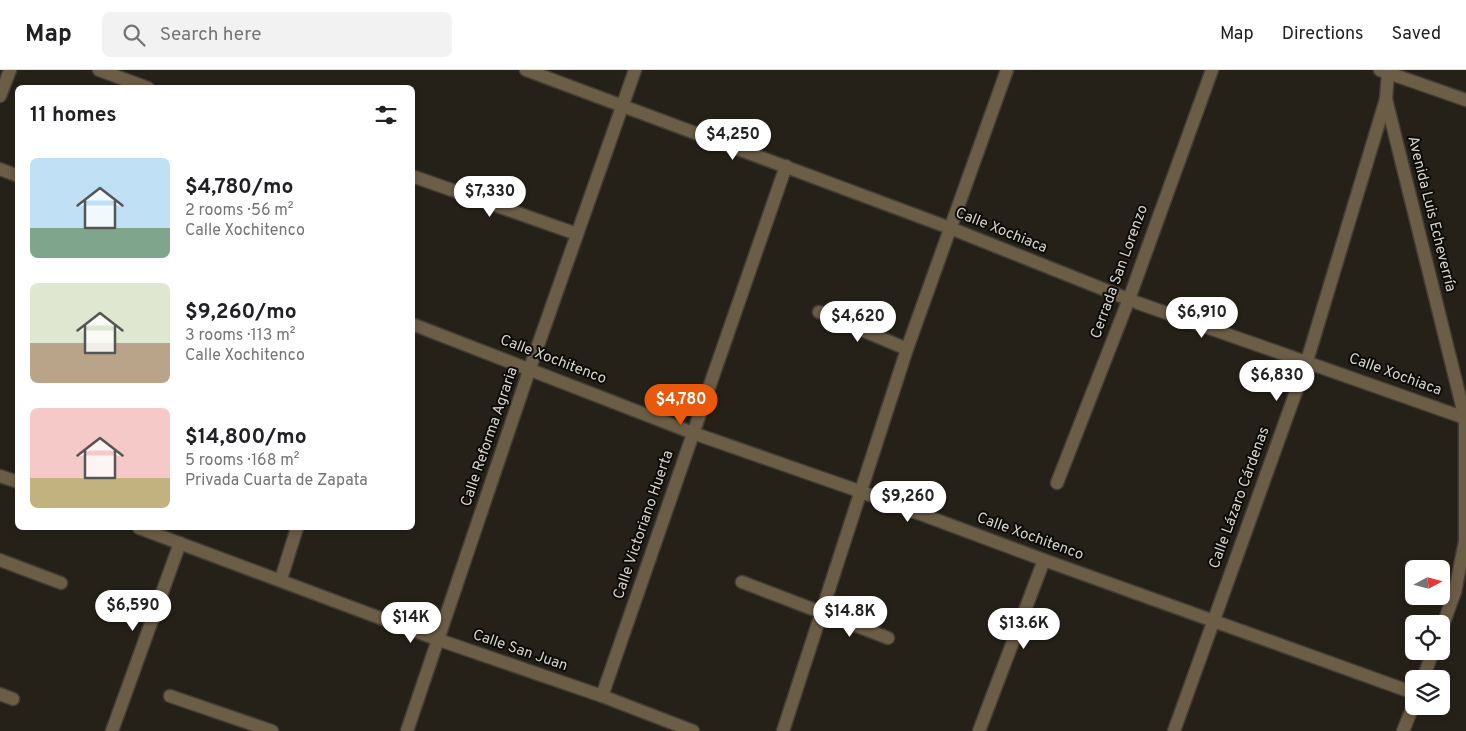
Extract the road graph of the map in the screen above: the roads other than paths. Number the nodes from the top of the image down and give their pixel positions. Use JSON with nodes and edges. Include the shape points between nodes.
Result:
{"nodes":[{"id":1,"x":10,"y":70,"type":"edge"},
{"id":2,"x":99,"y":70,"type":"edge"},
{"id":3,"x":526,"y":70,"type":"edge"},
{"id":4,"x":635,"y":70,"type":"edge"},
{"id":5,"x":1007,"y":70,"type":"edge"},
{"id":6,"x":1212,"y":70,"type":"edge"},
{"id":7,"x":1384,"y":72,"type":"edge"},
{"id":8,"x":140,"y":85,"type":"edge"},
{"id":9,"x":0,"y":96,"type":"edge"},
{"id":10,"x":1386,"y":99,"type":"junction"},
{"id":11,"x":1466,"y":100,"type":"edge"},
{"id":12,"x":623,"y":106,"type":"junction"},
{"id":13,"x":786,"y":166,"type":"junction"},
{"id":14,"x":0,"y":170,"type":"edge"},
{"id":15,"x":15,"y":175,"type":"edge"},
{"id":16,"x":415,"y":177,"type":"edge"},
{"id":17,"x":950,"y":228,"type":"junction"},
{"id":18,"x":577,"y":234,"type":"junction"},
{"id":19,"x":1128,"y":299,"type":"junction"},
{"id":20,"x":819,"y":312,"type":"dead end"},
{"id":21,"x":415,"y":325,"type":"edge"},
{"id":22,"x":907,"y":349,"type":"junction"},
{"id":23,"x":1307,"y":361,"type":"junction"},
{"id":24,"x":530,"y":368,"type":"junction"},
{"id":25,"x":1465,"y":418,"type":"edge"},
{"id":26,"x":693,"y":433,"type":"junction"},
{"id":27,"x":0,"y":476,"type":"edge"},
{"id":28,"x":15,"y":481,"type":"edge"},
{"id":29,"x":1057,"y":484,"type":"dead end"},
{"id":30,"x":860,"y":490,"type":"junction"},
{"id":31,"x":153,"y":530,"type":"edge"},
{"id":32,"x":296,"y":530,"type":"edge"},
{"id":33,"x":167,"y":532,"type":"edge"},
{"id":34,"x":180,"y":543,"type":"junction"},
{"id":35,"x":0,"y":560,"type":"edge"},
{"id":36,"x":1044,"y":560,"type":"junction"},
{"id":37,"x":280,"y":579,"type":"junction"},
{"id":38,"x":742,"y":582,"type":"dead end"},
{"id":39,"x":61,"y":583,"type":"dead end"},
{"id":40,"x":822,"y":613,"type":"junction"},
{"id":41,"x":1447,"y":615,"type":"edge"},
{"id":42,"x":1212,"y":620,"type":"junction"},
{"id":43,"x":888,"y":638,"type":"dead end"},
{"id":44,"x":439,"y":640,"type":"junction"},
{"id":45,"x":1405,"y":690,"type":"edge"},
{"id":46,"x":0,"y":694,"type":"edge"},
{"id":47,"x":170,"y":696,"type":"dead end"},
{"id":48,"x":602,"y":696,"type":"junction"},
{"id":49,"x":13,"y":699,"type":"dead end"},
{"id":50,"x":1410,"y":715,"type":"edge"},
{"id":51,"x":112,"y":731,"type":"edge"},
{"id":52,"x":272,"y":731,"type":"edge"},
{"id":53,"x":407,"y":731,"type":"edge"},
{"id":54,"x":693,"y":731,"type":"edge"},
{"id":55,"x":782,"y":731,"type":"edge"},
{"id":56,"x":978,"y":731,"type":"edge"},
{"id":57,"x":1174,"y":731,"type":"edge"},
{"id":58,"x":1404,"y":731,"type":"edge"}],
"edges":[{"from":1,"to":9,"type":"street"},
{"from":2,"to":8,"type":"street"},
{"from":3,"to":12,"type":"street","name":"Calle Xochiaca"},
{"from":4,"to":12,"type":"street","name":"Calle Reforma Agraria"},
{"from":5,"to":17,"type":"street"},
{"from":6,"to":19,"type":"street","name":"Cerrada San Lorenzo"},
{"from":7,"to":10,"type":"street","name":"Calle Lázaro Cárdenas"},
{"from":7,"to":11,"type":"street"},
{"from":10,"to":23,"type":"street","name":"Calle Lázaro Cárdenas"},
{"from":10,"to":25,"type":"street","name":"Avenida Luis Echeverría"},
{"from":12,"to":13,"type":"street","name":"Calle Xochiaca"},
{"from":12,"to":18,"type":"street","name":"Calle Reforma Agraria"},
{"from":13,"to":17,"type":"street","name":"Calle Xochiaca"},
{"from":13,"to":26,"type":"street","name":"Calle Victoriano Huerta"},
{"from":14,"to":15,"type":"street"},
{"from":16,"to":18,"type":"street"},
{"from":17,"to":19,"type":"street","name":"Calle Xochiaca"},
{"from":17,"to":22,"type":"street"},
{"from":18,"to":24,"type":"street","name":"Calle Reforma Agraria"},
{"from":19,"to":23,"type":"street","name":"Calle Xochiaca"},
{"from":19,"to":29,"type":"street","name":"Cerrada San Lorenzo"},
{"from":20,"to":22,"type":"street"},
{"from":21,"to":24,"type":"street","name":"Calle Xochitenco"},
{"from":22,"to":30,"type":"street"},
{"from":23,"to":25,"type":"street","name":"Calle Xochiaca"},
{"from":23,"to":42,"type":"street","name":"Calle Lázaro Cárdenas"},
{"from":24,"to":26,"type":"street","name":"Calle Xochitenco"},
{"from":24,"to":44,"type":"street","name":"Calle Reforma Agraria"},
{"from":25,"to":41,"type":"street","name":"Avenida Luis Echeverría","via":[[1465,541],[1455,592]]},
{"from":26,"to":30,"type":"street","name":"Calle Xochitenco"},
{"from":26,"to":48,"type":"street","name":"Calle Victoriano Huerta"},
{"from":27,"to":28,"type":"street"},
{"from":30,"to":36,"type":"street","name":"Calle Xochitenco"},
{"from":30,"to":40,"type":"street"},
{"from":31,"to":33,"type":"street","name":"Calle San Juan"},
{"from":32,"to":37,"type":"street"},
{"from":33,"to":34,"type":"street","name":"Calle San Juan"},
{"from":34,"to":37,"type":"street","name":"Calle San Juan"},
{"from":34,"to":51,"type":"street"},
{"from":35,"to":39,"type":"street"},
{"from":36,"to":42,"type":"street","name":"Calle Xochitenco"},
{"from":36,"to":56,"type":"street"},
{"from":37,"to":44,"type":"street","name":"Calle San Juan"},
{"from":38,"to":40,"type":"street"},
{"from":40,"to":43,"type":"street"},
{"from":40,"to":55,"type":"street"},
{"from":42,"to":45,"type":"street","name":"Calle Xochitenco"},
{"from":42,"to":57,"type":"street","name":"Calle Lázaro Cárdenas"},
{"from":44,"to":48,"type":"street","name":"Calle San Juan"},
{"from":44,"to":53,"type":"street","name":"Calle Reforma Agraria"},
{"from":46,"to":49,"type":"street"},
{"from":47,"to":52,"type":"street"},
{"from":48,"to":54,"type":"street","name":"Calle San Juan"},
{"from":50,"to":58,"type":"street"}]}
